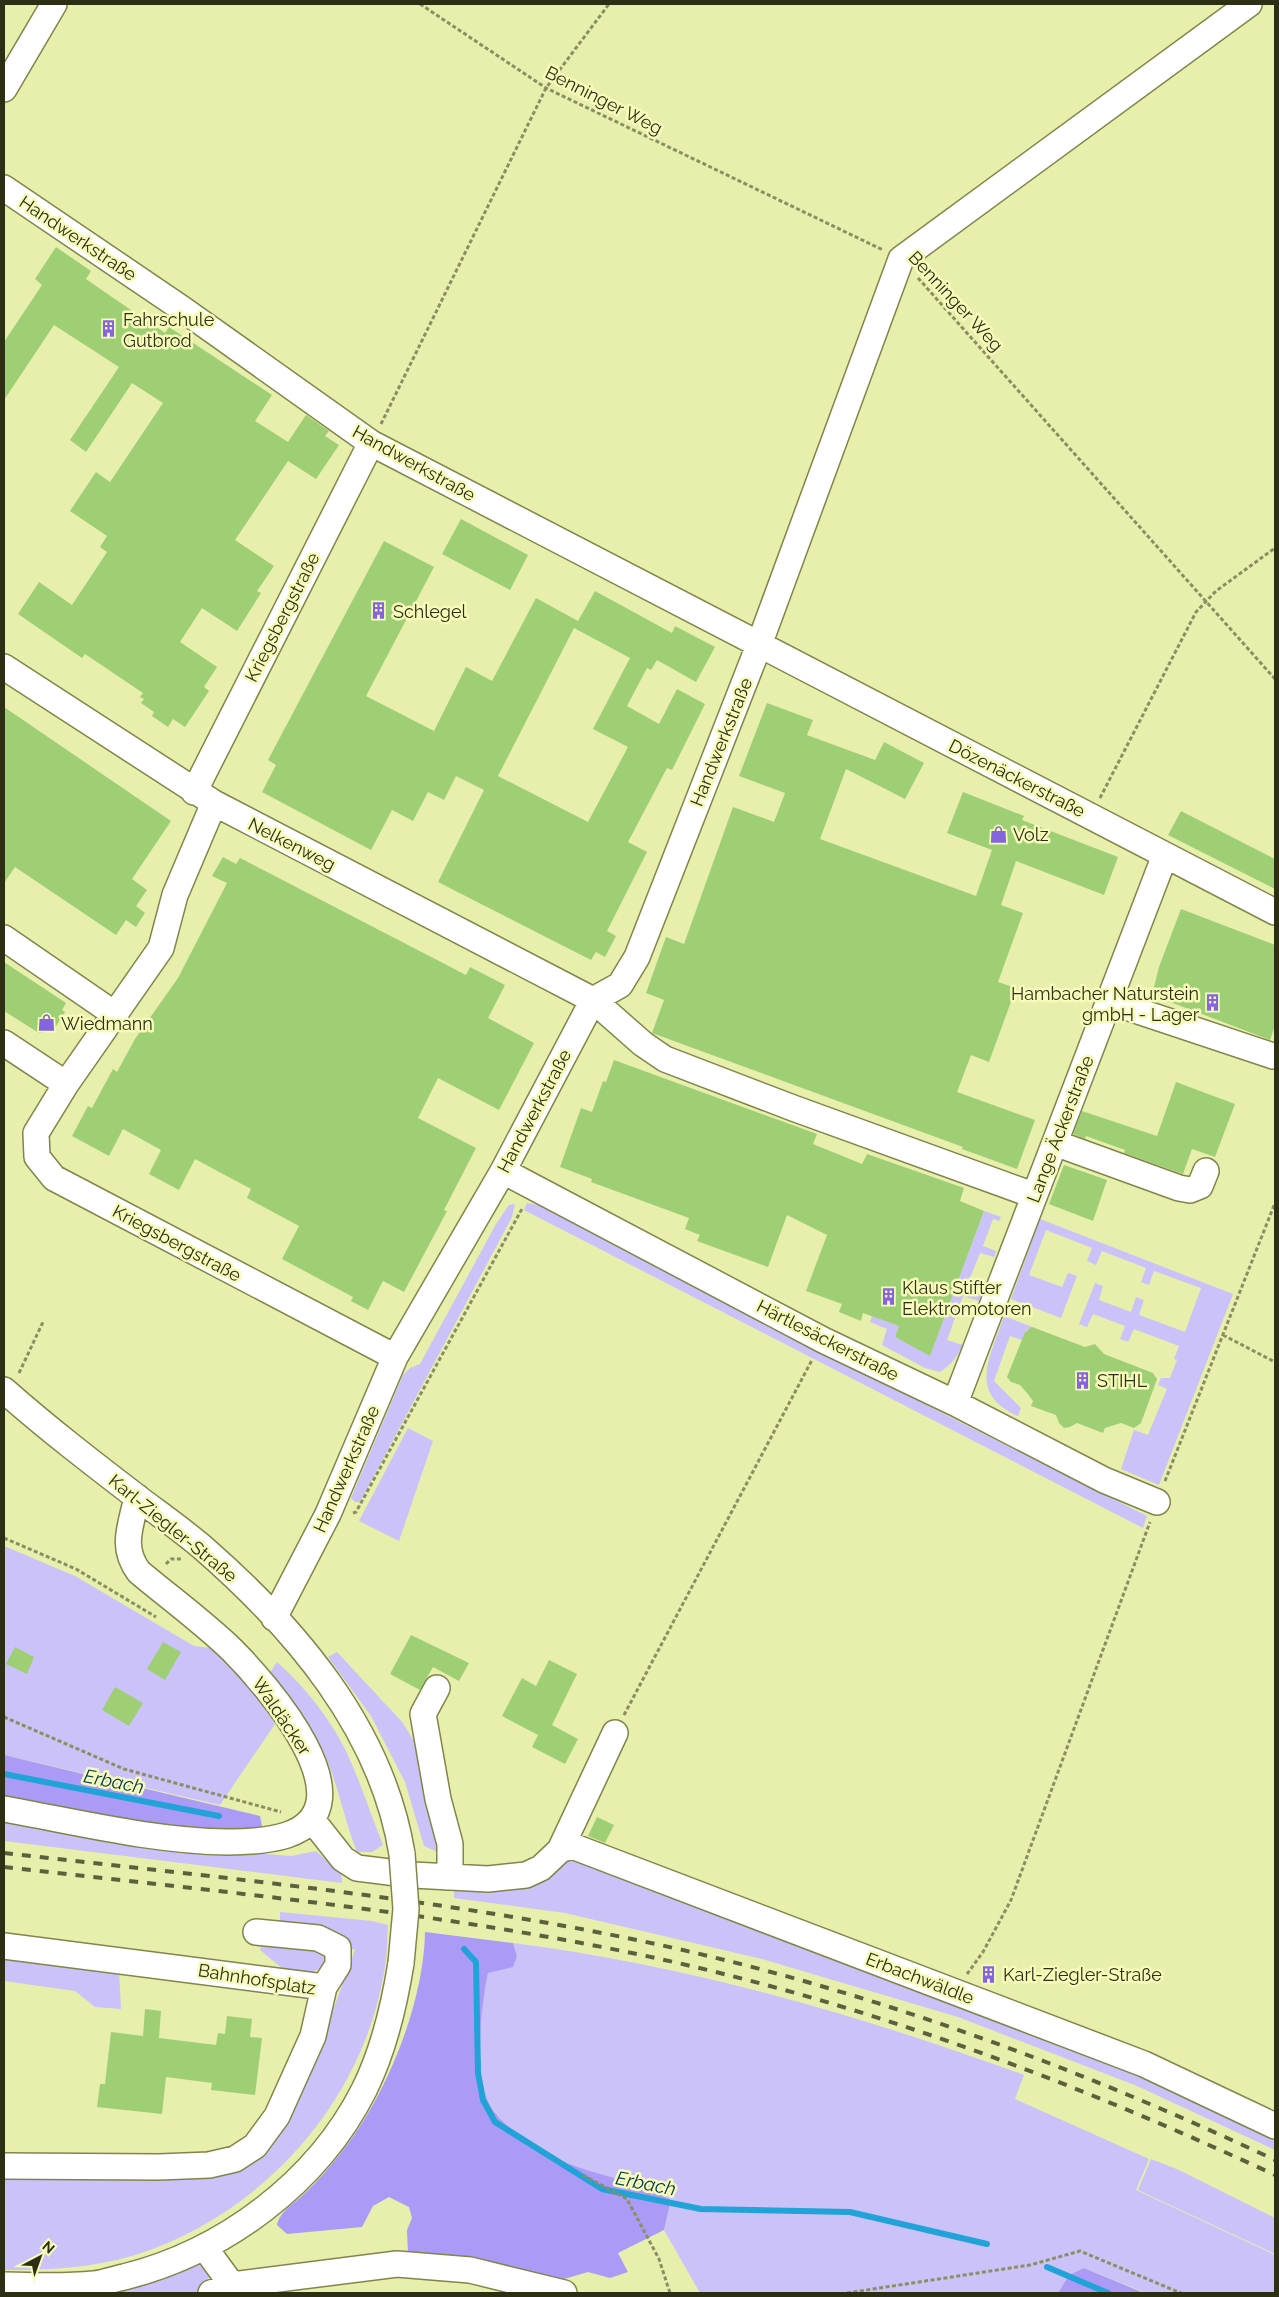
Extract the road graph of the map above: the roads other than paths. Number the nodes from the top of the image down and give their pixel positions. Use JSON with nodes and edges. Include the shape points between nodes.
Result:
{"nodes":[{"id":1,"x":54,"y":4,"type":"edge"},
{"id":2,"x":1250,"y":4,"type":"edge"},
{"id":3,"x":4,"y":89,"type":"edge"},
{"id":4,"x":4,"y":188,"type":"edge"},
{"id":5,"x":371,"y":443,"type":"junction"},
{"id":6,"x":760,"y":645,"type":"junction"},
{"id":7,"x":4,"y":668,"type":"edge"},
{"id":8,"x":204,"y":797,"type":"junction"},
{"id":9,"x":1165,"y":855,"type":"junction"},
{"id":10,"x":1275,"y":912,"type":"edge"},
{"id":11,"x":4,"y":938,"type":"edge"},
{"id":12,"x":592,"y":1000,"type":"junction"},
{"id":13,"x":1108,"y":1001,"type":"junction"},
{"id":14,"x":116,"y":1015,"type":"junction"},
{"id":15,"x":4,"y":1043,"type":"edge"},
{"id":16,"x":1274,"y":1056,"type":"dead end"},
{"id":17,"x":66,"y":1084,"type":"junction"},
{"id":18,"x":1055,"y":1143,"type":"junction"},
{"id":19,"x":503,"y":1171,"type":"junction"},
{"id":20,"x":1206,"y":1171,"type":"dead end"},
{"id":21,"x":1033,"y":1195,"type":"junction"},
{"id":22,"x":396,"y":1357,"type":"junction"},
{"id":23,"x":5,"y":1391,"type":"edge"},
{"id":24,"x":955,"y":1403,"type":"junction"},
{"id":25,"x":137,"y":1497,"type":"junction"},
{"id":26,"x":1157,"y":1502,"type":"road end"},
{"id":27,"x":274,"y":1618,"type":"junction"},
{"id":28,"x":437,"y":1688,"type":"dead end"},
{"id":29,"x":615,"y":1733,"type":"road end"},
{"id":30,"x":4,"y":1809,"type":"edge"},
{"id":31,"x":313,"y":1821,"type":"junction"},
{"id":32,"x":560,"y":1850,"type":"junction"},
{"id":33,"x":447,"y":1877,"type":"junction"},
{"id":34,"x":256,"y":1932,"type":"dead end"},
{"id":35,"x":4,"y":1946,"type":"edge"},
{"id":36,"x":324,"y":1987,"type":"junction"},
{"id":37,"x":1275,"y":2126,"type":"edge"},
{"id":38,"x":4,"y":2166,"type":"edge"},
{"id":39,"x":205,"y":2248,"type":"junction"},
{"id":40,"x":4,"y":2285,"type":"edge"},
{"id":41,"x":222,"y":2289,"type":"edge"},
{"id":42,"x":564,"y":2293,"type":"edge"}],
"edges":[{"from":1,"to":3,"type":"street"},
{"from":2,"to":6,"type":"street","via":[[901,259]]},
{"from":4,"to":5,"type":"street","name":"Handwerkstraße"},
{"from":5,"to":6,"type":"street","name":"Handwerkstraße"},
{"from":5,"to":8,"type":"street","name":"Kriegsbergstraße"},
{"from":6,"to":9,"type":"street","name":"Dözenäckerstraße"},
{"from":6,"to":12,"type":"street","name":"Handwerkstraße","via":[[637,957],[620,985]]},
{"from":7,"to":8,"type":"street","name":"Nelkenweg"},
{"from":8,"to":12,"type":"street","name":"Nelkenweg"},
{"from":8,"to":14,"type":"street","name":"Kriegsbergstraße","via":[[161,948]]},
{"from":9,"to":10,"type":"street","name":"Dözenäckerstraße"},
{"from":9,"to":13,"type":"street","name":"Lange Äckerstraße"},
{"from":11,"to":14,"type":"street"},
{"from":12,"to":19,"type":"street","name":"Handwerkstraße"},
{"from":12,"to":21,"type":"street","name":"Nelkenweg","via":[[665,1059]]},
{"from":13,"to":16,"type":"street"},
{"from":13,"to":18,"type":"street","name":"Lange Äckerstraße"},
{"from":14,"to":17,"type":"street","name":"Kriegsbergstraße"},
{"from":15,"to":17,"type":"street"},
{"from":17,"to":22,"type":"street","name":"Kriegsbergstraße","via":[[36,1133],[37,1157],[54,1178]]},
{"from":18,"to":20,"type":"street","via":[[1179,1188],[1190,1190],[1200,1186]]},
{"from":18,"to":21,"type":"street","name":"Lange Äckerstraße"},
{"from":19,"to":22,"type":"street","name":"Handwerkstraße"},
{"from":19,"to":24,"type":"street","name":"Härtlesäckerstraße","via":[[823,1340]]},
{"from":21,"to":24,"type":"street","name":"Lange Äckerstraße"},
{"from":22,"to":27,"type":"street","name":"Handwerkstraße","via":[[328,1514]]},
{"from":23,"to":25,"type":"street","name":"Karl-Ziegler-Straße"},
{"from":24,"to":26,"type":"street","name":"Härtlesäckerstraße","via":[[1108,1472]]},
{"from":25,"to":27,"type":"street","name":"Karl-Ziegler-Straße","via":[[201,1546]]},
{"from":25,"to":31,"type":"street","name":"Waldäcker","via":[[127,1545],[130,1560],[139,1572],[231,1649],[267,1688],[306,1747],[320,1779],[320,1806]]},
{"from":27,"to":39,"type":"street","name":"Karl-Ziegler-Straße","bridge":true,"via":[[318,1669],[344,1706],[367,1745],[387,1792],[402,1854],[406,1910],[401,1963],[383,2046],[364,2090],[341,2127],[312,2164],[281,2194],[247,2222]]},
{"from":28,"to":33,"type":"street","via":[[423,1714],[438,1799],[450,1844]]},
{"from":29,"to":32,"type":"street"},
{"from":30,"to":31,"type":"street","via":[[195,1841],[252,1842],[288,1835]]},
{"from":31,"to":33,"type":"street","via":[[344,1859],[357,1868]]},
{"from":32,"to":33,"type":"street","via":[[542,1868],[526,1875],[488,1879]]},
{"from":32,"to":37,"type":"street","name":"Erbachwäldle","via":[[572,1846],[1144,2064]]},
{"from":34,"to":36,"type":"street","via":[[318,1938],[338,1948],[338,1965]]},
{"from":35,"to":36,"type":"street","name":"Bahnhofsplatz"},
{"from":36,"to":38,"type":"street","name":"Bahnhofsplatz","via":[[313,2036],[276,2116],[255,2146],[235,2159],[209,2165]]},
{"from":39,"to":40,"type":"street","name":"Karl-Ziegler-Straße","via":[[145,2272],[95,2284]]},
{"from":39,"to":41,"type":"street"},
{"from":41,"to":42,"type":"street","via":[[397,2264],[470,2270]]}]}
